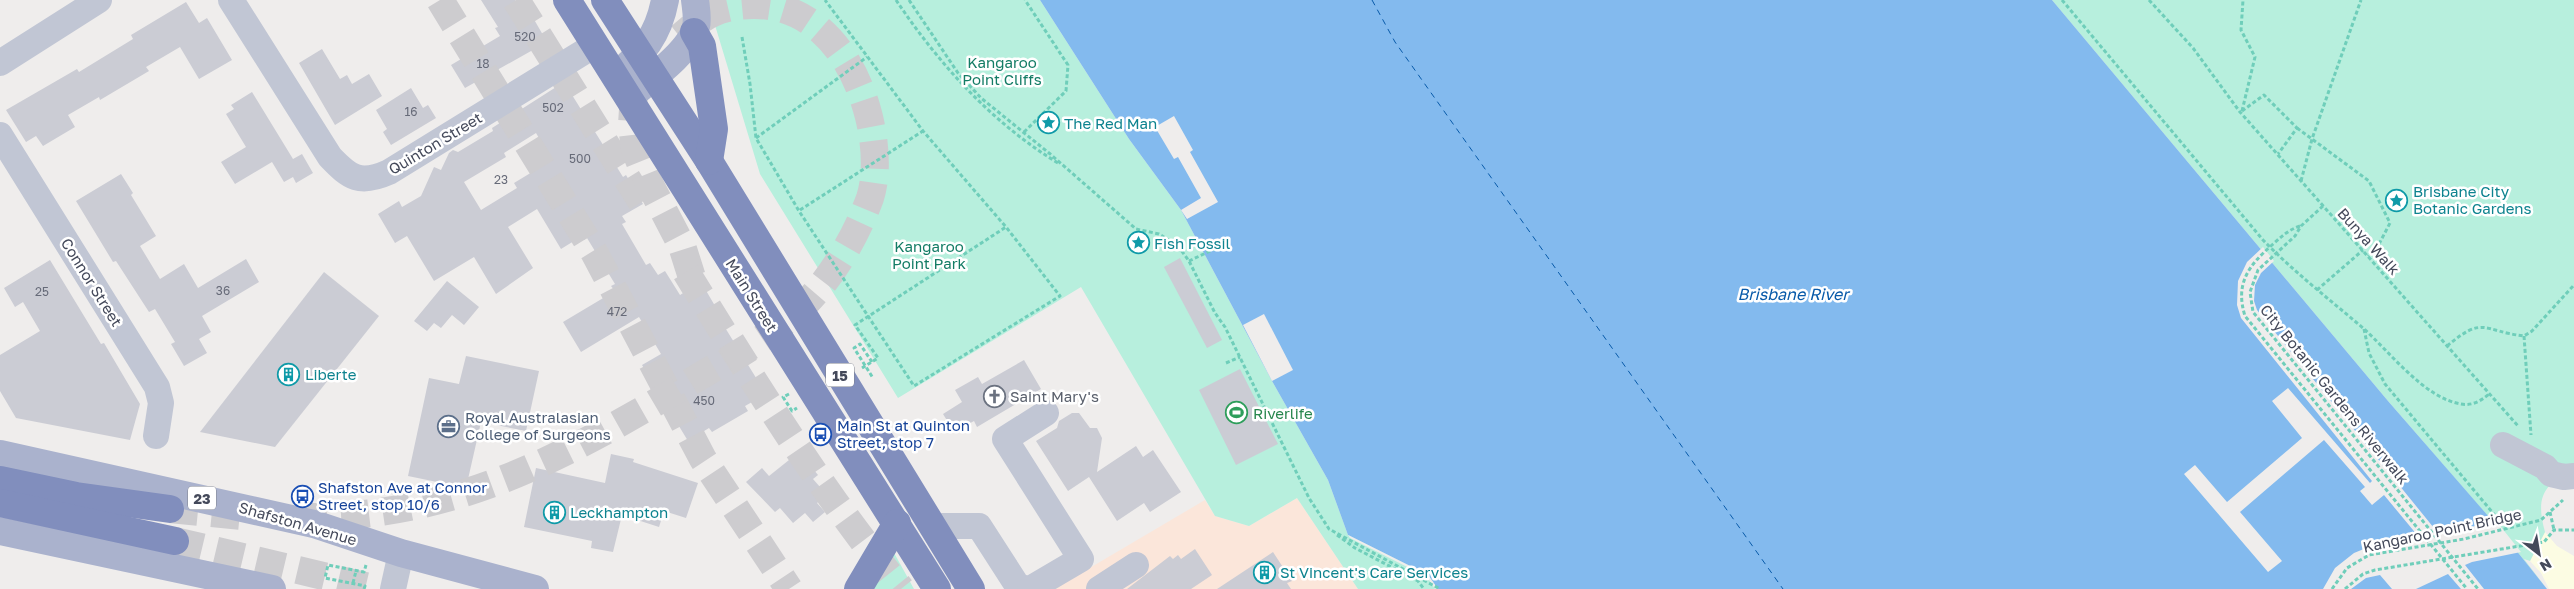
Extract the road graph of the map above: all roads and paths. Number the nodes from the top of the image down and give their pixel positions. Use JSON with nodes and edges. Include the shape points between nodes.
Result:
{"nodes":[{"id":1,"x":99,"y":0,"type":"edge"},
{"id":2,"x":230,"y":0,"type":"edge"},
{"id":3,"x":567,"y":0,"type":"edge"},
{"id":4,"x":605,"y":0,"type":"edge"},
{"id":5,"x":665,"y":0,"type":"edge"},
{"id":6,"x":695,"y":0,"type":"edge"},
{"id":7,"x":824,"y":0,"type":"edge"},
{"id":8,"x":896,"y":0,"type":"edge"},
{"id":9,"x":909,"y":0,"type":"edge"},
{"id":10,"x":1025,"y":0,"type":"edge"},
{"id":11,"x":2062,"y":0,"type":"edge"},
{"id":12,"x":2149,"y":0,"type":"edge"},
{"id":13,"x":2243,"y":0,"type":"edge"},
{"id":14,"x":2361,"y":0,"type":"edge"},
{"id":15,"x":694,"y":32,"type":"junction"},
{"id":16,"x":742,"y":37,"type":"dead end"},
{"id":17,"x":596,"y":45,"type":"junction"},
{"id":18,"x":867,"y":56,"type":"junction"},
{"id":19,"x":0,"y":63,"type":"edge"},
{"id":20,"x":647,"y":64,"type":"junction"},
{"id":21,"x":622,"y":86,"type":"junction"},
{"id":22,"x":2241,"y":112,"type":"junction"},
{"id":23,"x":2298,"y":128,"type":"junction"},
{"id":24,"x":923,"y":131,"type":"junction"},
{"id":25,"x":1024,"y":132,"type":"junction"},
{"id":26,"x":0,"y":135,"type":"edge"},
{"id":27,"x":756,"y":138,"type":"junction"},
{"id":28,"x":2312,"y":139,"type":"junction"},
{"id":29,"x":2278,"y":154,"type":"junction"},
{"id":30,"x":709,"y":160,"type":"junction"},
{"id":31,"x":1062,"y":166,"type":"junction"},
{"id":32,"x":2301,"y":180,"type":"junction"},
{"id":33,"x":2323,"y":206,"type":"junction"},
{"id":34,"x":799,"y":210,"type":"junction"},
{"id":35,"x":2301,"y":226,"type":"junction"},
{"id":36,"x":1006,"y":227,"type":"junction"},
{"id":37,"x":1225,"y":244,"type":"dead end"},
{"id":38,"x":2363,"y":250,"type":"junction"},
{"id":39,"x":2368,"y":256,"type":"junction"},
{"id":40,"x":1189,"y":262,"type":"junction"},
{"id":41,"x":2574,"y":285,"type":"edge"},
{"id":42,"x":2317,"y":290,"type":"junction"},
{"id":43,"x":869,"y":316,"type":"junction"},
{"id":44,"x":2364,"y":329,"type":"junction"},
{"id":45,"x":2524,"y":336,"type":"junction"},
{"id":46,"x":2446,"y":346,"type":"junction"},
{"id":47,"x":1240,"y":357,"type":"junction"},
{"id":48,"x":1226,"y":363,"type":"dead end"},
{"id":49,"x":873,"y":378,"type":"dead end"},
{"id":50,"x":2489,"y":394,"type":"junction"},
{"id":51,"x":1046,"y":413,"type":"dead end"},
{"id":52,"x":156,"y":436,"type":"dead end"},
{"id":53,"x":2516,"y":436,"type":"junction"},
{"id":54,"x":0,"y":454,"type":"edge"},
{"id":55,"x":0,"y":480,"type":"edge"},
{"id":56,"x":2567,"y":483,"type":"edge"},
{"id":57,"x":2563,"y":500,"type":"junction"},
{"id":58,"x":0,"y":503,"type":"edge"},
{"id":59,"x":170,"y":509,"type":"tunnel mouth"},
{"id":60,"x":2550,"y":512,"type":"junction"},
{"id":61,"x":2498,"y":519,"type":"dead end"},
{"id":62,"x":897,"y":523,"type":"junction"},
{"id":63,"x":933,"y":526,"type":"junction"},
{"id":64,"x":1329,"y":529,"type":"junction"},
{"id":65,"x":2554,"y":530,"type":"junction"},
{"id":66,"x":2574,"y":530,"type":"edge"},
{"id":67,"x":0,"y":531,"type":"edge"},
{"id":68,"x":175,"y":542,"type":"tunnel mouth"},
{"id":69,"x":402,"y":553,"type":"junction"},
{"id":70,"x":366,"y":564,"type":"dead end"},
{"id":71,"x":1136,"y":565,"type":"dead end"},
{"id":72,"x":356,"y":571,"type":"junction"},
{"id":73,"x":354,"y":583,"type":"junction"},
{"id":74,"x":272,"y":589,"type":"edge"},
{"id":75,"x":364,"y":589,"type":"edge"},
{"id":76,"x":393,"y":589,"type":"edge"},
{"id":77,"x":534,"y":589,"type":"edge"},
{"id":78,"x":858,"y":589,"type":"edge"},
{"id":79,"x":937,"y":589,"type":"edge"},
{"id":80,"x":971,"y":589,"type":"edge"},
{"id":81,"x":1025,"y":589,"type":"edge"},
{"id":82,"x":1030,"y":589,"type":"edge"},
{"id":83,"x":1100,"y":589,"type":"edge"},
{"id":84,"x":1424,"y":589,"type":"edge"},
{"id":85,"x":1440,"y":589,"type":"edge"},
{"id":86,"x":2332,"y":589,"type":"edge"},
{"id":87,"x":2345,"y":589,"type":"edge"},
{"id":88,"x":2466,"y":589,"type":"edge"},
{"id":89,"x":2478,"y":589,"type":"edge"}],
"edges":[{"from":1,"to":19,"type":"street"},
{"from":2,"to":17,"type":"street","name":"Quinton Street","via":[[330,157],[343,171],[356,178],[373,179],[388,172]]},
{"from":3,"to":17,"type":"highway","name":"Main Street","number":"15"},
{"from":4,"to":20,"type":"highway","number":"15"},
{"from":5,"to":20,"type":"main road"},
{"from":6,"to":15,"type":"main road","via":[[697,19]]},
{"from":7,"to":18,"type":"path"},
{"from":8,"to":31,"type":"path","via":[[918,32],[979,102]]},
{"from":9,"to":25,"type":"path","via":[[958,73],[981,98]]},
{"from":10,"to":25,"type":"path","via":[[1068,65],[1066,91]]},
{"from":11,"to":42,"type":"path","via":[[2263,240]]},
{"from":12,"to":22,"type":"path","name":"Bunya Walk","via":[[2193,48]]},
{"from":13,"to":22,"type":"path","via":[[2241,30],[2255,57]]},
{"from":14,"to":28,"type":"path"},
{"from":15,"to":20,"type":"main road","via":[[684,48]]},
{"from":15,"to":30,"type":"highway","via":[[702,46],[714,128]]},
{"from":16,"to":27,"type":"path"},
{"from":17,"to":21,"type":"highway","name":"Main Street","number":"15"},
{"from":18,"to":24,"type":"path"},
{"from":18,"to":27,"type":"path"},
{"from":20,"to":21,"type":"main road"},
{"from":20,"to":30,"type":"highway","number":"15"},
{"from":21,"to":62,"type":"highway","name":"Main Street","number":"15"},
{"from":22,"to":23,"type":"path","via":[[2264,95]]},
{"from":22,"to":29,"type":"path","name":"Bunya Walk"},
{"from":23,"to":28,"type":"path"},
{"from":23,"to":29,"type":"path"},
{"from":24,"to":34,"type":"path"},
{"from":24,"to":36,"type":"path"},
{"from":25,"to":31,"type":"path"},
{"from":26,"to":52,"type":"street","name":"Connor Street","via":[[157,387],[161,403]]},
{"from":27,"to":34,"type":"path"},
{"from":28,"to":32,"type":"path"},
{"from":28,"to":39,"type":"path","via":[[2370,181],[2390,223],[2378,246]]},
{"from":29,"to":32,"type":"path","name":"Bunya Walk"},
{"from":30,"to":63,"type":"highway","number":"15"},
{"from":31,"to":40,"type":"path","via":[[1136,229],[1160,234],[1178,246]]},
{"from":32,"to":33,"type":"path","name":"Bunya Walk"},
{"from":33,"to":35,"type":"path"},
{"from":33,"to":38,"type":"path","name":"Bunya Walk"},
{"from":34,"to":43,"type":"path"},
{"from":35,"to":88,"type":"path","name":"City Botanic Gardens Riverwalk","via":[[2289,230],[2257,258],[2246,273],[2241,291],[2245,316]]},
{"from":35,"to":89,"type":"path","name":"City Botanic Gardens Riverwalk","via":[[2254,277],[2250,292],[2253,312]]},
{"from":36,"to":43,"type":"path"},
{"from":36,"to":43,"type":"path","via":[[1060,296],[914,386]]},
{"from":37,"to":40,"type":"path"},
{"from":38,"to":39,"type":"path","name":"Bunya Walk"},
{"from":38,"to":42,"type":"path"},
{"from":39,"to":46,"type":"path","name":"Bunya Walk"},
{"from":40,"to":47,"type":"path"},
{"from":41,"to":45,"type":"path"},
{"from":42,"to":44,"type":"path"},
{"from":43,"to":49,"type":"path","via":[[855,325],[878,358],[872,362],[860,344],[854,348]]},
{"from":44,"to":50,"type":"path","via":[[2414,377],[2442,396],[2462,404],[2481,400]]},
{"from":44,"to":61,"type":"path","via":[[2369,353],[2385,384]]},
{"from":45,"to":46,"type":"path","via":[[2479,326],[2469,328]]},
{"from":45,"to":53,"type":"path","name":"Bunya Walk","via":[[2532,442]]},
{"from":46,"to":50,"type":"path","name":"Bunya Walk"},
{"from":47,"to":48,"type":"path"},
{"from":47,"to":64,"type":"path","via":[[1309,498]]},
{"from":50,"to":53,"type":"path","name":"Bunya Walk"},
{"from":51,"to":82,"type":"street","via":[[1005,438],[1081,559]]},
{"from":53,"to":56,"type":"street","via":[[2552,474]]},
{"from":54,"to":69,"type":"main road","name":"Shafston Avenue","number":"23","via":[[314,524]]},
{"from":55,"to":59,"type":"highway","via":[[76,496]]},
{"from":56,"to":57,"type":"path"},
{"from":56,"to":57,"type":"path"},
{"from":57,"to":60,"type":"path"},
{"from":58,"to":68,"type":"highway"},
{"from":60,"to":65,"type":"path"},
{"from":60,"to":86,"type":"path","name":"Kangaroo Point Bridge","via":[[2541,520],[2464,539],[2369,555],[2348,568]]},
{"from":62,"to":78,"type":"highway"},
{"from":62,"to":79,"type":"highway","name":"Main Street","number":"15"},
{"from":63,"to":80,"type":"highway","number":"15"},
{"from":63,"to":81,"type":"street","via":[[979,526],[1017,585]]},
{"from":64,"to":84,"type":"path","via":[[1356,548],[1418,581]]},
{"from":64,"to":85,"type":"path"},
{"from":65,"to":66,"type":"path"},
{"from":65,"to":87,"type":"path","name":"Kangaroo Point Bridge","via":[[2544,542],[2375,570],[2363,574]]},
{"from":67,"to":74,"type":"main road"},
{"from":69,"to":76,"type":"street"},
{"from":69,"to":77,"type":"main road","name":"Shafston Avenue","number":"23"},
{"from":70,"to":72,"type":"path","via":[[364,572]]},
{"from":71,"to":83,"type":"street"},
{"from":72,"to":73,"type":"path"},
{"from":72,"to":73,"type":"path","via":[[328,565],[325,578]]},
{"from":73,"to":75,"type":"path","via":[[364,586]]}]}
